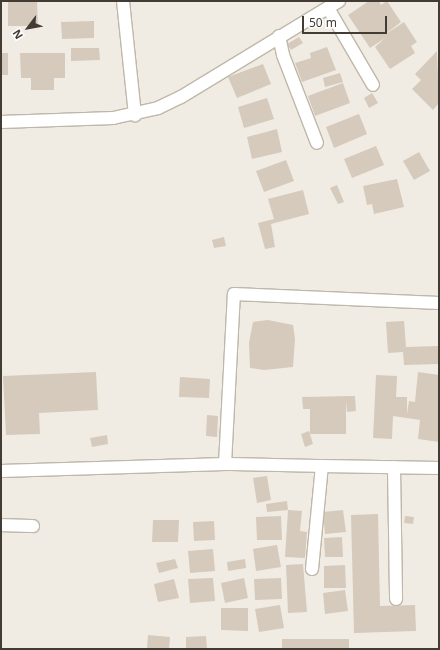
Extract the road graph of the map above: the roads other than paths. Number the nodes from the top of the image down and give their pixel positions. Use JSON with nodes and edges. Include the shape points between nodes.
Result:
{"nodes":[{"id":1,"x":122,"y":1,"type":"edge"},
{"id":2,"x":339,"y":1,"type":"edge"},
{"id":3,"x":328,"y":8,"type":"junction"},
{"id":4,"x":279,"y":36,"type":"junction"},
{"id":5,"x":373,"y":85,"type":"dead end"},
{"id":6,"x":135,"y":115,"type":"junction"},
{"id":7,"x":1,"y":122,"type":"edge"},
{"id":8,"x":317,"y":143,"type":"dead end"},
{"id":9,"x":439,"y":303,"type":"edge"},
{"id":10,"x":225,"y":464,"type":"junction"},
{"id":11,"x":322,"y":466,"type":"junction"},
{"id":12,"x":394,"y":468,"type":"junction"},
{"id":13,"x":439,"y":468,"type":"edge"},
{"id":14,"x":1,"y":470,"type":"edge"},
{"id":15,"x":1,"y":525,"type":"edge"},
{"id":16,"x":33,"y":526,"type":"dead end"},
{"id":17,"x":312,"y":569,"type":"dead end"},
{"id":18,"x":396,"y":599,"type":"dead end"}],
"edges":[{"from":1,"to":6,"type":"street"},
{"from":2,"to":3,"type":"street"},
{"from":3,"to":4,"type":"street"},
{"from":3,"to":5,"type":"street"},
{"from":4,"to":6,"type":"street","via":[[181,97]]},
{"from":4,"to":8,"type":"street","via":[[283,55]]},
{"from":6,"to":7,"type":"street"},
{"from":9,"to":10,"type":"street","via":[[234,294]]},
{"from":10,"to":11,"type":"street"},
{"from":10,"to":14,"type":"street"},
{"from":11,"to":12,"type":"street"},
{"from":11,"to":17,"type":"street"},
{"from":12,"to":13,"type":"street"},
{"from":12,"to":18,"type":"street"},
{"from":15,"to":16,"type":"street"}]}
